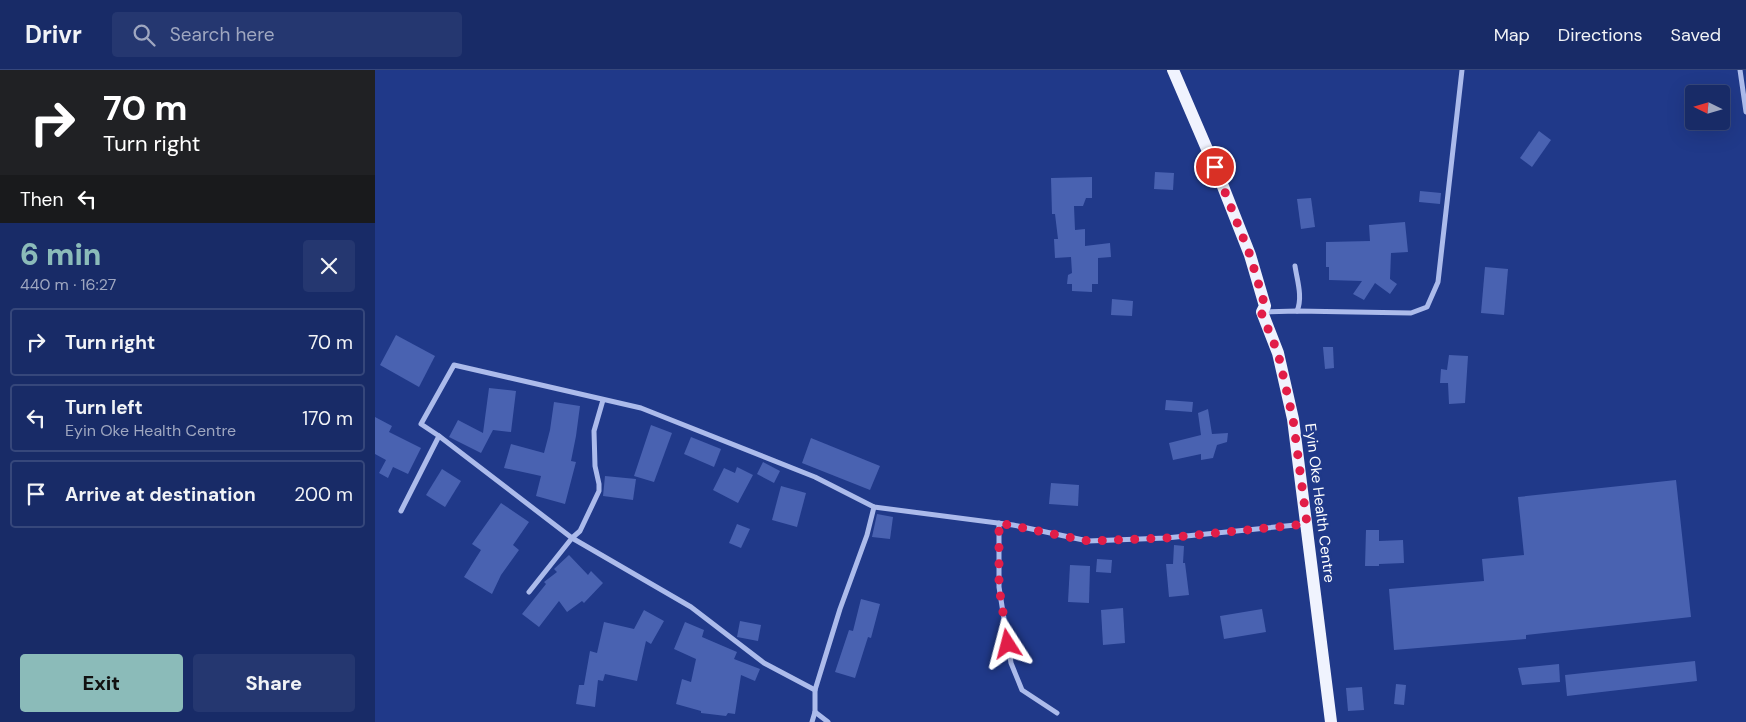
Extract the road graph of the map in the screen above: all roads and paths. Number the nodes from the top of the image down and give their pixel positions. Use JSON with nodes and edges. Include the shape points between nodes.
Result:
{"nodes":[{"id":1,"x":1173,"y":70,"type":"edge"},
{"id":2,"x":1462,"y":70,"type":"edge"},
{"id":3,"x":1740,"y":70,"type":"edge"},
{"id":4,"x":1746,"y":112,"type":"edge"},
{"id":5,"x":1295,"y":266,"type":"dead end"},
{"id":6,"x":1297,"y":311,"type":"junction"},
{"id":7,"x":1261,"y":312,"type":"junction"},
{"id":8,"x":603,"y":400,"type":"junction"},
{"id":9,"x":439,"y":436,"type":"junction"},
{"id":10,"x":874,"y":507,"type":"junction"},
{"id":11,"x":401,"y":510,"type":"dead end"},
{"id":12,"x":999,"y":523,"type":"junction"},
{"id":13,"x":1307,"y":524,"type":"junction"},
{"id":14,"x":572,"y":538,"type":"junction"},
{"id":15,"x":529,"y":592,"type":"dead end"},
{"id":16,"x":815,"y":690,"type":"junction"},
{"id":17,"x":815,"y":712,"type":"junction"},
{"id":18,"x":1057,"y":713,"type":"dead end"},
{"id":19,"x":812,"y":722,"type":"edge"},
{"id":20,"x":828,"y":722,"type":"edge"},
{"id":21,"x":1331,"y":722,"type":"edge"}],
"edges":[{"from":1,"to":7,"type":"main road","name":"Eyin Oke Health Centre","via":[[1250,255],[1265,306]]},
{"from":2,"to":6,"type":"street","via":[[1438,282],[1427,307],[1411,314]]},
{"from":3,"to":4,"type":"street"},
{"from":5,"to":6,"type":"street","via":[[1300,304]]},
{"from":6,"to":7,"type":"street"},
{"from":7,"to":13,"type":"main road","name":"Eyin Oke Health Centre","via":[[1278,353],[1293,419]]},
{"from":8,"to":9,"type":"street","via":[[454,365],[421,424]]},
{"from":8,"to":10,"type":"street","via":[[641,408],[815,477]]},
{"from":8,"to":14,"type":"street","via":[[594,431],[599,491],[581,531]]},
{"from":9,"to":11,"type":"street"},
{"from":9,"to":14,"type":"street"},
{"from":10,"to":12,"type":"street"},
{"from":10,"to":16,"type":"street"},
{"from":12,"to":13,"type":"street","via":[[1088,541],[1166,538]]},
{"from":12,"to":18,"type":"street","via":[[999,587],[1011,663],[1022,690]]},
{"from":13,"to":21,"type":"main road","name":"Eyin Oke Health Centre"},
{"from":14,"to":15,"type":"street"},
{"from":14,"to":16,"type":"street","via":[[691,607],[764,664]]},
{"from":16,"to":17,"type":"street"},
{"from":17,"to":19,"type":"street"},
{"from":17,"to":20,"type":"street"}]}
